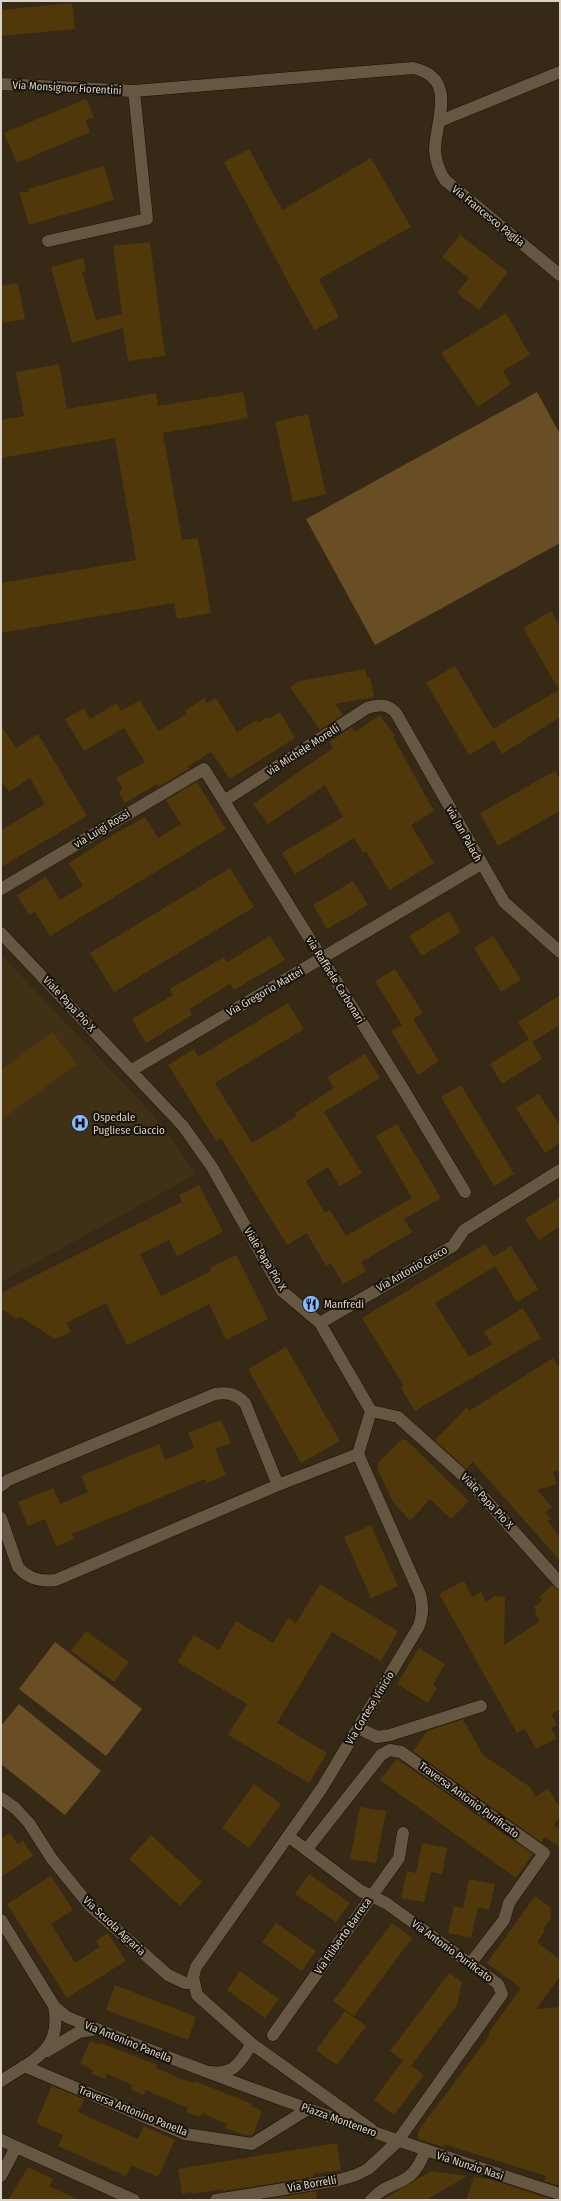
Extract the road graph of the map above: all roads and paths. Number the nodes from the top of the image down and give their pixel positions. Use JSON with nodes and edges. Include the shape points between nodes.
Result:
{"nodes":[{"id":1,"x":560,"y":72,"type":"edge"},
{"id":2,"x":1,"y":84,"type":"edge"},
{"id":3,"x":134,"y":91,"type":"junction"},
{"id":4,"x":440,"y":121,"type":"junction"},
{"id":5,"x":48,"y":241,"type":"dead end"},
{"id":6,"x":560,"y":275,"type":"edge"},
{"id":7,"x":384,"y":705,"type":"joint"},
{"id":8,"x":204,"y":769,"type":"joint"},
{"id":9,"x":224,"y":801,"type":"junction"},
{"id":10,"x":481,"y":864,"type":"junction"},
{"id":11,"x":1,"y":889,"type":"edge"},
{"id":12,"x":1,"y":933,"type":"edge"},
{"id":13,"x":560,"y":952,"type":"edge"},
{"id":14,"x":322,"y":959,"type":"junction"},
{"id":15,"x":132,"y":1070,"type":"junction"},
{"id":16,"x":560,"y":1170,"type":"edge"},
{"id":17,"x":465,"y":1192,"type":"dead end"},
{"id":18,"x":320,"y":1324,"type":"junction"},
{"id":19,"x":371,"y":1411,"type":"junction"},
{"id":20,"x":358,"y":1454,"type":"junction"},
{"id":21,"x":278,"y":1484,"type":"junction"},
{"id":22,"x":1,"y":1486,"type":"edge"},
{"id":23,"x":1,"y":1518,"type":"edge"},
{"id":24,"x":560,"y":1583,"type":"edge"},
{"id":25,"x":481,"y":1706,"type":"dead end"},
{"id":26,"x":358,"y":1728,"type":"junction"},
{"id":27,"x":1,"y":1798,"type":"edge"},
{"id":28,"x":403,"y":1833,"type":"dead end"},
{"id":29,"x":288,"y":1836,"type":"junction"},
{"id":30,"x":307,"y":1849,"type":"junction"},
{"id":31,"x":372,"y":1896,"type":"junction"},
{"id":32,"x":1,"y":1920,"type":"edge"},
{"id":33,"x":470,"y":1964,"type":"junction"},
{"id":34,"x":194,"y":1982,"type":"junction"},
{"id":35,"x":54,"y":2006,"type":"junction"},
{"id":36,"x":96,"y":2029,"type":"junction"},
{"id":37,"x":273,"y":2035,"type":"dead end"},
{"id":38,"x":252,"y":2044,"type":"junction"},
{"id":39,"x":43,"y":2054,"type":"junction"},
{"id":40,"x":24,"y":2066,"type":"junction"},
{"id":41,"x":206,"y":2071,"type":"junction"},
{"id":42,"x":1,"y":2081,"type":"edge"},
{"id":43,"x":308,"y":2109,"type":"junction"},
{"id":44,"x":381,"y":2136,"type":"junction"},
{"id":45,"x":1,"y":2140,"type":"edge"},
{"id":46,"x":397,"y":2142,"type":"junction"},
{"id":47,"x":16,"y":2147,"type":"junction"},
{"id":48,"x":425,"y":2151,"type":"junction"},
{"id":49,"x":1,"y":2176,"type":"edge"},
{"id":50,"x":560,"y":2194,"type":"edge"},
{"id":51,"x":134,"y":2200,"type":"edge"},
{"id":52,"x":216,"y":2200,"type":"edge"},
{"id":53,"x":371,"y":2200,"type":"edge"}],
"edges":[{"from":1,"to":4,"type":"street"},
{"from":2,"to":3,"type":"street","name":"Via Monsignor Fiorentini"},
{"from":3,"to":4,"type":"street","name":"Via Monsignor Fiorentini","via":[[413,68],[422,70],[436,83],[442,101]]},
{"from":3,"to":5,"type":"street","via":[[147,219]]},
{"from":4,"to":6,"type":"street","name":"Via Francesco Paglia","via":[[435,151],[439,171],[445,180]]},
{"from":7,"to":9,"type":"street","name":"via Michele Morelli","via":[[367,708]]},
{"from":7,"to":10,"type":"street","name":"via Jan Palach","via":[[396,713]]},
{"from":8,"to":9,"type":"street","name":"via Raffaele Carbonari"},
{"from":8,"to":11,"type":"street","name":"via Luigi Rossi"},
{"from":9,"to":14,"type":"street","name":"via Raffaele Carbonari"},
{"from":10,"to":13,"type":"street","name":"via Jan Palach","via":[[504,902]]},
{"from":10,"to":14,"type":"street","name":"Via Gregorio Mattei"},
{"from":12,"to":15,"type":"street","name":"Viale Papa Pio X"},
{"from":14,"to":15,"type":"street","name":"Via Gregorio Mattei"},
{"from":14,"to":17,"type":"street","name":"via Raffaele Carbonari"},
{"from":15,"to":18,"type":"street","name":"Viale Papa Pio X","via":[[183,1126],[212,1167],[282,1291]]},
{"from":16,"to":18,"type":"street","name":"Via Antonio Greco","via":[[464,1230],[453,1246]]},
{"from":18,"to":19,"type":"street","name":"Viale Papa Pio X"},
{"from":19,"to":20,"type":"street"},
{"from":19,"to":24,"type":"street","name":"Viale Papa Pio X","via":[[398,1417],[468,1480]]},
{"from":20,"to":21,"type":"street"},
{"from":20,"to":26,"type":"street","name":"Via Cortese Vinicio","via":[[420,1594],[423,1611],[419,1626]]},
{"from":21,"to":22,"type":"street","via":[[245,1403],[239,1397],[224,1393],[215,1394],[8,1480]]},
{"from":21,"to":23,"type":"street","via":[[56,1580],[48,1581],[28,1576],[18,1567]]},
{"from":25,"to":26,"type":"street","via":[[390,1735],[377,1737]]},
{"from":26,"to":29,"type":"street","name":"Via Cortese Vinicio","via":[[322,1788]]},
{"from":27,"to":34,"type":"street","name":"Via Scuola Agraria","via":[[29,1823],[52,1859],[90,1906],[168,1976],[185,1983]]},
{"from":28,"to":31,"type":"street","name":"Via Filiberto Barreca","via":[[399,1858]]},
{"from":29,"to":30,"type":"street","name":"Via Antonio Purificato"},
{"from":29,"to":34,"type":"street","name":"Via Cortese Vinicio","via":[[196,1967]]},
{"from":30,"to":31,"type":"street","name":"Via Antonio Purificato","via":[[361,1891]]},
{"from":30,"to":33,"type":"street","name":"Traversa Antonio Purificato","via":[[381,1755],[390,1750],[401,1752],[544,1854],[509,1903],[504,1920]]},
{"from":31,"to":33,"type":"street","name":"Via Antonio Purificato","via":[[386,1903]]},
{"from":31,"to":37,"type":"street","name":"Via Filiberto Barreca"},
{"from":32,"to":35,"type":"street"},
{"from":33,"to":46,"type":"street","name":"Via Antonio Purificato","via":[[501,1987],[501,1998]]},
{"from":34,"to":38,"type":"street","name":"Piazza Montenero","via":[[197,1995]]},
{"from":35,"to":36,"type":"street","name":"Via Antonino Panella","via":[[67,2017]]},
{"from":35,"to":39,"type":"street","via":[[56,2024],[52,2042]]},
{"from":36,"to":39,"type":"street","via":[[79,2032]]},
{"from":36,"to":41,"type":"street","name":"Via Antonino Panella"},
{"from":38,"to":41,"type":"street","via":[[232,2070],[216,2073]]},
{"from":38,"to":44,"type":"street","name":"Piazza Montenero"},
{"from":39,"to":40,"type":"street"},
{"from":40,"to":42,"type":"street"},
{"from":40,"to":43,"type":"street","name":"Traversa Antonino Panella","via":[[185,2134],[252,2144]]},
{"from":41,"to":43,"type":"street","name":"Piazza Montenero"},
{"from":43,"to":44,"type":"street","name":"Piazza Montenero"},
{"from":44,"to":46,"type":"street","name":"Via Nunzio Nasi"},
{"from":45,"to":47,"type":"street"},
{"from":46,"to":48,"type":"street","name":"Via Nunzio Nasi"},
{"from":46,"to":52,"type":"street","name":"Via Borrelli","via":[[368,2169],[356,2175],[340,2180]]},
{"from":47,"to":49,"type":"street"},
{"from":47,"to":51,"type":"street"},
{"from":48,"to":50,"type":"street","name":"Via Nunzio Nasi"},
{"from":48,"to":53,"type":"street","via":[[415,2173],[378,2193]]}]}
